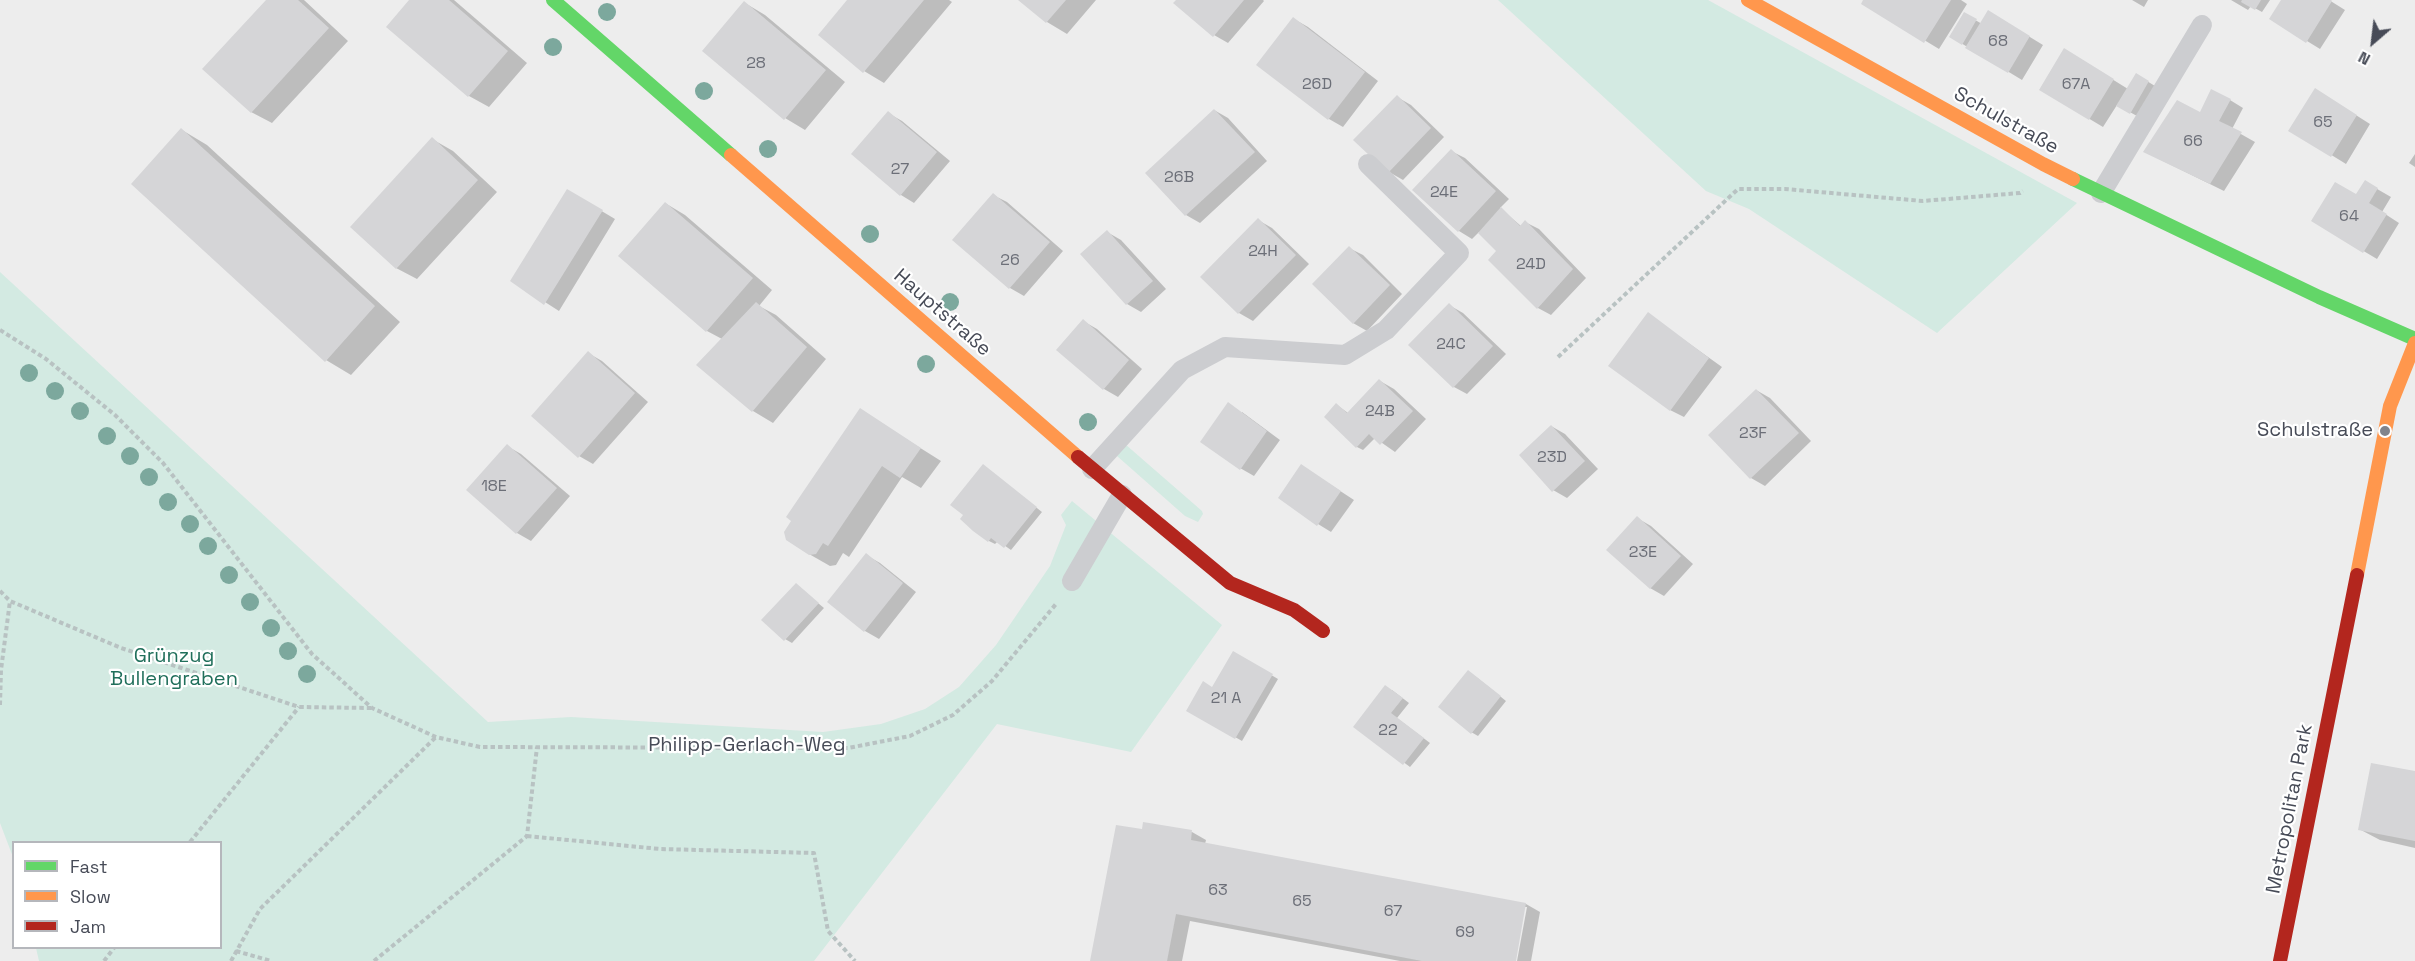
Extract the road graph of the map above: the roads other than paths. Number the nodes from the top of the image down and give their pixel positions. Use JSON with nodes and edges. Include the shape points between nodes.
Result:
{"nodes":[{"id":1,"x":553,"y":0,"type":"edge"},
{"id":2,"x":1748,"y":0,"type":"edge"},
{"id":3,"x":2202,"y":25,"type":"dead end"},
{"id":4,"x":1368,"y":164,"type":"dead end"},
{"id":5,"x":2101,"y":193,"type":"junction"},
{"id":6,"x":2415,"y":341,"type":"edge"},
{"id":7,"x":1092,"y":469,"type":"junction"},
{"id":8,"x":1122,"y":495,"type":"junction"},
{"id":9,"x":1072,"y":581,"type":"road end"},
{"id":10,"x":1323,"y":631,"type":"dead end"},
{"id":11,"x":2339,"y":665,"type":"joint"},
{"id":12,"x":2280,"y":961,"type":"edge"}],
"edges":[{"from":1,"to":7,"type":"street","name":"Hauptstraße"},
{"from":2,"to":5,"type":"street","name":"Schulstraße"},
{"from":3,"to":5,"type":"lane"},
{"from":4,"to":7,"type":"lane","via":[[1459,253],[1386,330],[1344,355],[1225,347],[1182,370]]},
{"from":5,"to":6,"type":"street","name":"Schulstraße"},
{"from":6,"to":11,"type":"street","name":"Schulstraße","via":[[2390,406]]},
{"from":7,"to":8,"type":"street","name":"Hauptstraße"},
{"from":8,"to":9,"type":"lane"},
{"from":8,"to":10,"type":"street","name":"Hauptstraße","via":[[1230,583],[1294,610]]},
{"from":11,"to":12,"type":"street","name":"Metropolitan Park"}]}
